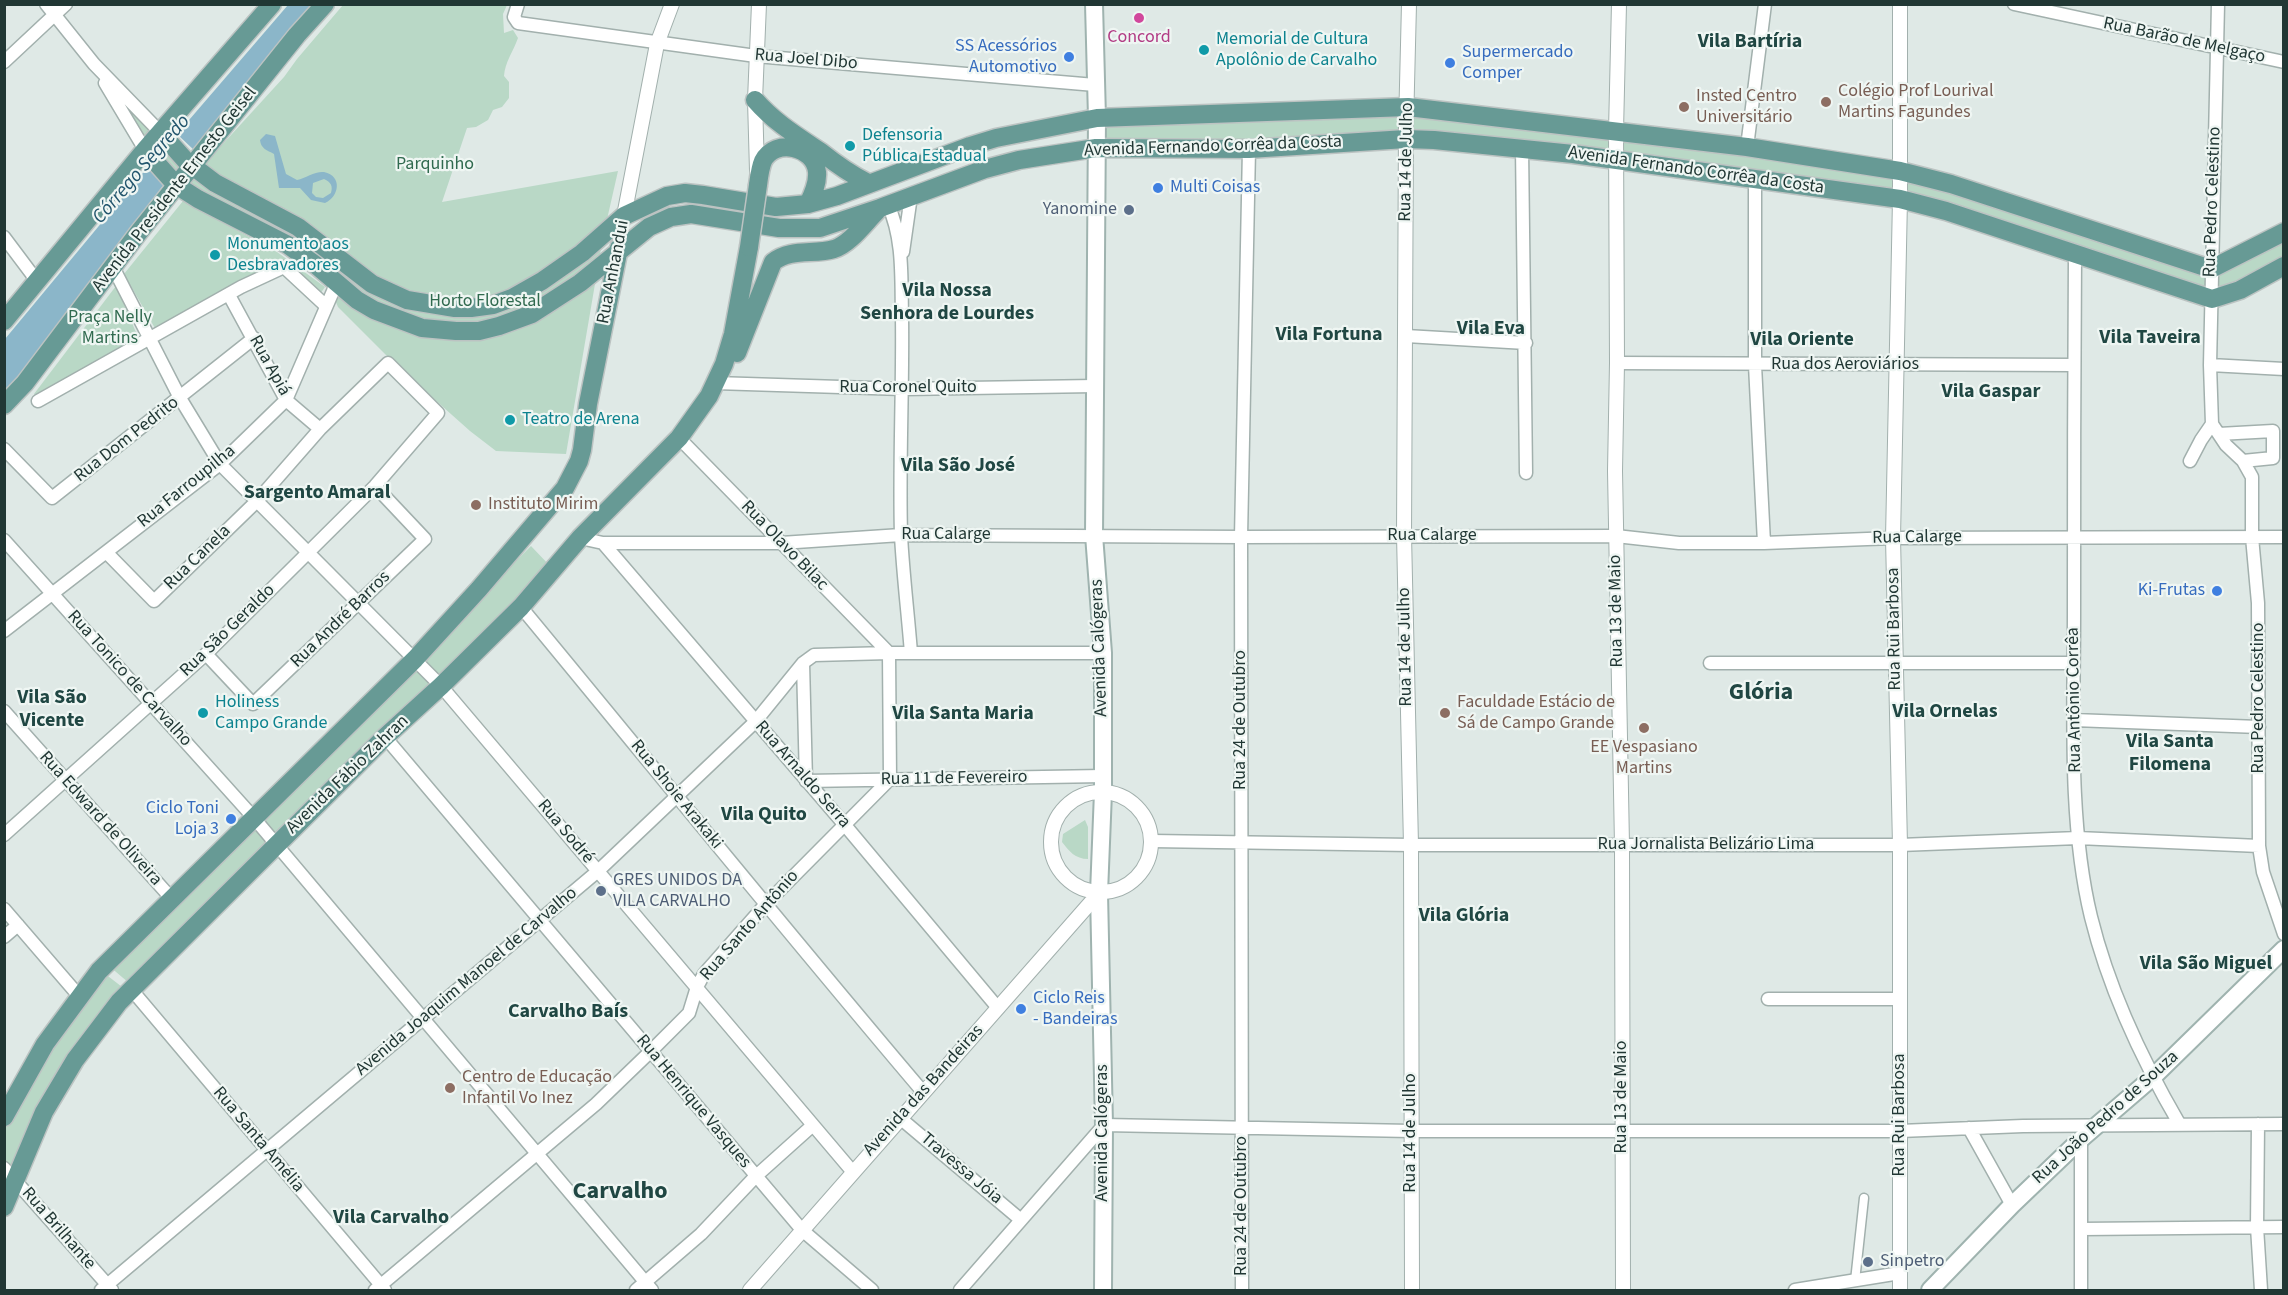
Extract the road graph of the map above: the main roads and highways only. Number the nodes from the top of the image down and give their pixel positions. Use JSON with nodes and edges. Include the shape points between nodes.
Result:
{"nodes":[{"id":1,"x":273,"y":4,"type":"edge"},
{"id":2,"x":324,"y":4,"type":"edge"},
{"id":3,"x":1094,"y":4,"type":"edge"},
{"id":4,"x":755,"y":100,"type":"road end"},
{"id":5,"x":1097,"y":118,"type":"junction"},
{"id":6,"x":165,"y":138,"type":"junction"},
{"id":7,"x":1096,"y":148,"type":"junction"},
{"id":8,"x":149,"y":155,"type":"junction"},
{"id":9,"x":189,"y":164,"type":"junction"},
{"id":10,"x":173,"y":182,"type":"junction"},
{"id":11,"x":868,"y":183,"type":"junction"},
{"id":12,"x":808,"y":204,"type":"junction"},
{"id":13,"x":884,"y":207,"type":"junction"},
{"id":14,"x":624,"y":216,"type":"junction"},
{"id":15,"x":2283,"y":232,"type":"edge"},
{"id":16,"x":618,"y":252,"type":"junction"},
{"id":17,"x":2283,"y":266,"type":"edge"},
{"id":18,"x":4,"y":321,"type":"edge"},
{"id":19,"x":715,"y":388,"type":"junction"},
{"id":20,"x":4,"y":405,"type":"edge"},
{"id":21,"x":532,"y":528,"type":"joint"},
{"id":22,"x":2283,"y":949,"type":"edge"},
{"id":23,"x":4,"y":1117,"type":"edge"},
{"id":24,"x":9,"y":1174,"type":"edge"},
{"id":25,"x":4,"y":1207,"type":"edge"},
{"id":26,"x":1103,"y":1290,"type":"edge"},
{"id":27,"x":1930,"y":1290,"type":"edge"}],
"edges":[{"from":1,"to":6,"type":"main road"},
{"from":2,"to":9,"type":"main road","name":"Avenida Presidente Ernesto Geisel"},
{"from":3,"to":5,"type":"main road","name":"Avenida Calógeras"},
{"from":4,"to":11,"type":"main road","via":[[788,131]]},
{"from":5,"to":7,"type":"main road","name":"Avenida Calógeras"},
{"from":5,"to":11,"type":"main road","name":"Avenida Fernando Corrêa da Costa","via":[[996,138]]},
{"from":5,"to":15,"type":"main road","name":"Avenida Fernando Corrêa da Costa","via":[[1408,107],[1747,147],[1900,171],[1951,184],[2211,269]]},
{"from":6,"to":8,"type":"main road"},
{"from":6,"to":9,"type":"main road","name":"Avenida Fernando Corrêa da Costa"},
{"from":7,"to":13,"type":"main road","name":"Avenida Fernando Corrêa da Costa","via":[[985,168]]},
{"from":7,"to":17,"type":"main road","name":"Avenida Fernando Corrêa da Costa","via":[[1249,149],[1406,138],[1522,148],[1900,199],[2212,299],[2240,290]]},
{"from":7,"to":26,"type":"main road","name":"Avenida Calógeras","via":[[1094,535],[1103,652],[1099,893]]},
{"from":8,"to":10,"type":"main road","name":"Avenida Fernando Corrêa da Costa"},
{"from":8,"to":18,"type":"main road"},
{"from":9,"to":10,"type":"main road","name":"Avenida Presidente Ernesto Geisel"},
{"from":9,"to":14,"type":"main road","name":"Avenida Fernando Corrêa da Costa","via":[[215,183],[298,227],[372,284],[407,300],[455,308],[492,305],[512,298],[582,254]]},
{"from":10,"to":16,"type":"main road","name":"Avenida Fernando Corrêa da Costa","via":[[288,245],[374,310],[422,328],[479,331],[532,314]]},
{"from":10,"to":20,"type":"main road","name":"Avenida Presidente Ernesto Geisel","via":[[113,267]]},
{"from":11,"to":12,"type":"main road","name":"Avenida Fernando Corrêa da Costa"},
{"from":12,"to":14,"type":"main road","name":"Avenida Fernando Corrêa da Costa","via":[[776,207],[685,193],[667,196]]},
{"from":12,"to":19,"type":"main road","name":"Avenida Fábio Zahran","bridge":true,"via":[[817,171],[808,153],[779,149],[770,154],[763,162],[758,185],[733,334]]},
{"from":13,"to":16,"type":"main road","name":"Avenida Fernando Corrêa da Costa","via":[[820,228],[779,228],[691,214],[671,217],[649,227]]},
{"from":13,"to":19,"type":"main road","via":[[833,249],[782,255],[773,262],[734,361]]},
{"from":14,"to":16,"type":"main road","name":"Rua Anhandui"},
{"from":16,"to":21,"type":"main road","name":"Rua Anhandui","via":[[579,461],[565,488]]},
{"from":19,"to":24,"type":"main road","name":"Avenida Fábio Zahran","via":[[679,438],[580,538],[520,608],[131,989],[75,1060]]},
{"from":21,"to":23,"type":"main road","name":"Avenida Fábio Zahran","via":[[415,659],[99,971],[45,1044]]},
{"from":22,"to":27,"type":"main road","name":"Rua João Pedro de Souza","via":[[2152,1077],[2012,1205]]},
{"from":24,"to":25,"type":"main road","name":"Avenida Fábio Zahran"}]}
